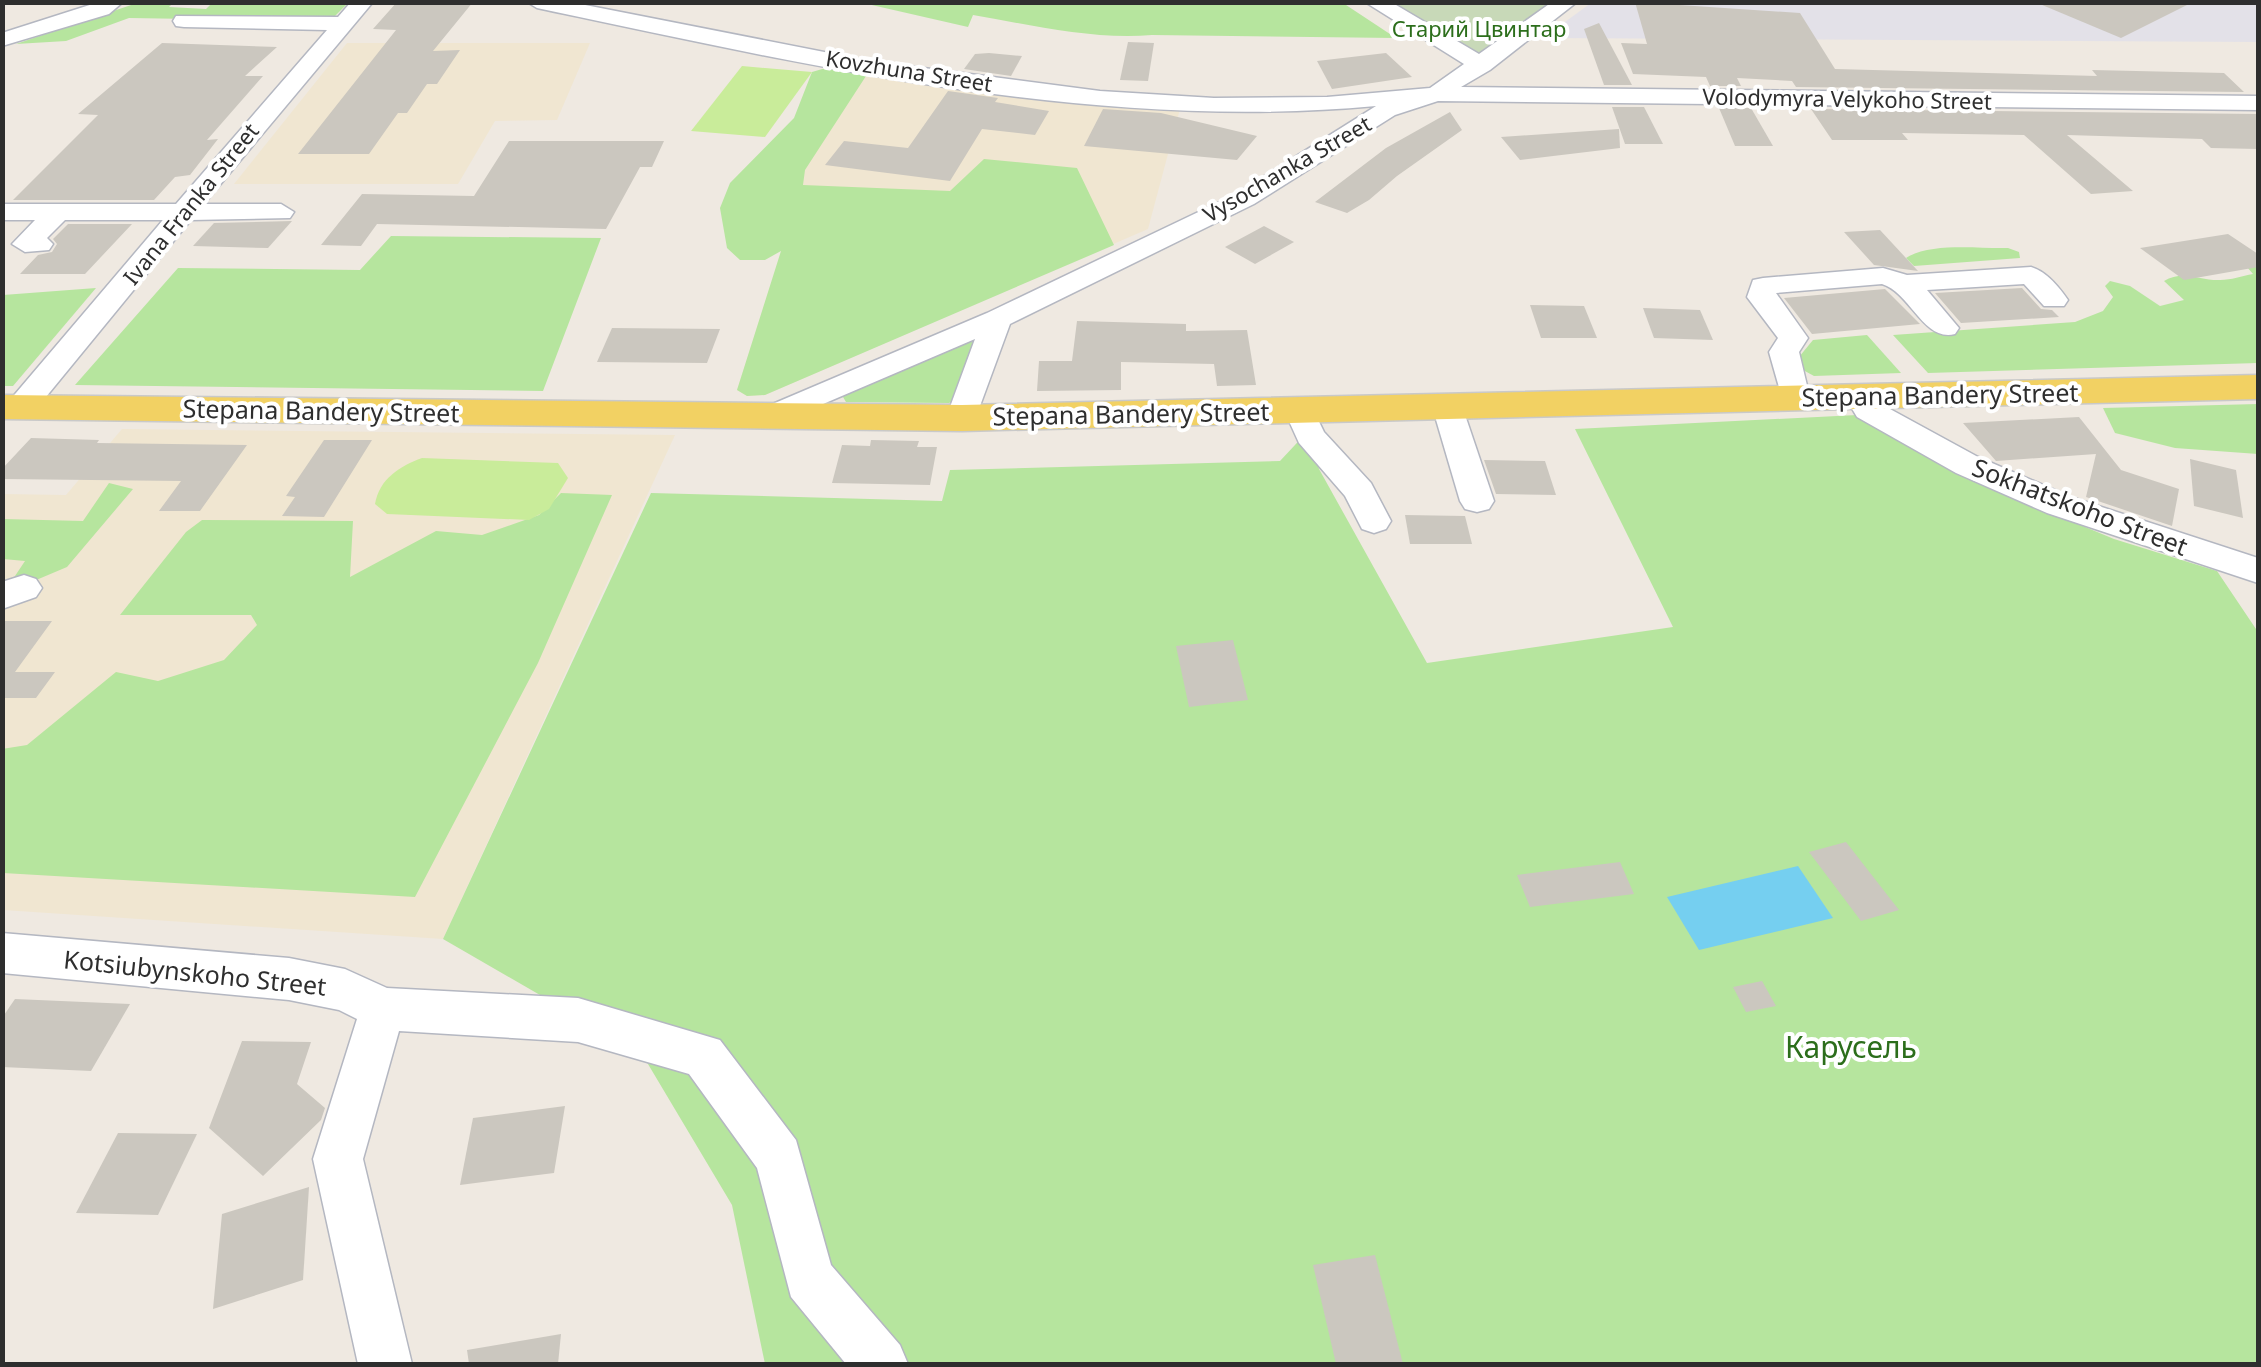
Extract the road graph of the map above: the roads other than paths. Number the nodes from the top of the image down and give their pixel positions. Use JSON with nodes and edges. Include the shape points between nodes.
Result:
{"nodes":[{"id":1,"x":113,"y":2,"type":"edge"},
{"id":2,"x":363,"y":2,"type":"edge"},
{"id":3,"x":537,"y":2,"type":"edge"},
{"id":4,"x":1376,"y":2,"type":"edge"},
{"id":5,"x":1567,"y":2,"type":"edge"},
{"id":6,"x":184,"y":21,"type":"dead end"},
{"id":7,"x":343,"y":24,"type":"junction"},
{"id":8,"x":2,"y":40,"type":"edge"},
{"id":9,"x":1482,"y":65,"type":"junction"},
{"id":10,"x":1436,"y":94,"type":"junction"},
{"id":11,"x":2258,"y":103,"type":"edge"},
{"id":12,"x":1286,"y":107,"type":"junction"},
{"id":13,"x":1331,"y":148,"type":"junction"},
{"id":14,"x":2,"y":212,"type":"edge"},
{"id":15,"x":58,"y":212,"type":"junction"},
{"id":16,"x":186,"y":212,"type":"junction"},
{"id":17,"x":280,"y":212,"type":"dead end"},
{"id":18,"x":40,"y":244,"type":"dead end"},
{"id":19,"x":1906,"y":283,"type":"junction"},
{"id":20,"x":2054,"y":300,"type":"dead end"},
{"id":21,"x":996,"y":319,"type":"junction"},
{"id":22,"x":1945,"y":328,"type":"dead end"},
{"id":23,"x":2258,"y":387,"type":"edge"},
{"id":24,"x":1860,"y":397,"type":"junction"},
{"id":25,"x":1795,"y":398,"type":"junction"},
{"id":26,"x":1447,"y":406,"type":"junction"},
{"id":27,"x":12,"y":407,"type":"edge"},
{"id":28,"x":1299,"y":410,"type":"junction"},
{"id":29,"x":766,"y":418,"type":"junction"},
{"id":30,"x":962,"y":418,"type":"junction"},
{"id":31,"x":1477,"y":500,"type":"dead end"},
{"id":32,"x":1374,"y":521,"type":"dead end"},
{"id":33,"x":2258,"y":571,"type":"edge"},
{"id":34,"x":2,"y":953,"type":"edge"},
{"id":35,"x":383,"y":1010,"type":"junction"},
{"id":36,"x":385,"y":1364,"type":"edge"},
{"id":37,"x":881,"y":1364,"type":"edge"}],
"edges":[{"from":1,"to":8,"type":"street"},
{"from":2,"to":7,"type":"street","name":"Ivana Franka Street"},
{"from":3,"to":12,"type":"street","name":"Kovzhuna Street","via":[[1000,85]]},
{"from":4,"to":9,"type":"street"},
{"from":5,"to":9,"type":"street","name":"Vysochanka Street"},
{"from":6,"to":7,"type":"street"},
{"from":7,"to":16,"type":"street","name":"Ivana Franka Street"},
{"from":9,"to":10,"type":"street","name":"Vysochanka Street"},
{"from":10,"to":11,"type":"street","name":"Volodymyra Velykoho Street"},
{"from":10,"to":12,"type":"street","name":"Kovzhuna Street"},
{"from":10,"to":13,"type":"street","name":"Vysochanka Street","via":[[1386,110]]},
{"from":12,"to":13,"type":"street","via":[[1326,132]]},
{"from":13,"to":21,"type":"street","name":"Vysochanka Street","via":[[1245,199]]},
{"from":14,"to":15,"type":"street"},
{"from":15,"to":16,"type":"street"},
{"from":15,"to":18,"type":"street","via":[[25,244]]},
{"from":16,"to":17,"type":"street"},
{"from":16,"to":27,"type":"street","name":"Ivana Franka Street"},
{"from":19,"to":20,"type":"street","via":[[2030,275]]},
{"from":19,"to":22,"type":"street"},
{"from":19,"to":25,"type":"street","via":[[1883,276],[1763,286],[1761,297],[1793,338],[1784,352]]},
{"from":21,"to":29,"type":"street","name":"Vysochanka Street"},
{"from":21,"to":30,"type":"street"},
{"from":23,"to":24,"type":"main road","name":"Stepana Bandery Street"},
{"from":24,"to":25,"type":"main road","name":"Stepana Bandery Street"},
{"from":24,"to":33,"type":"street","name":"Sokhatskoho Street","via":[[1868,410],[1982,472],[2120,527]]},
{"from":25,"to":26,"type":"main road","name":"Stepana Bandery Street"},
{"from":26,"to":28,"type":"main road","name":"Stepana Bandery Street"},
{"from":26,"to":31,"type":"street"},
{"from":27,"to":29,"type":"main road","name":"Stepana Bandery Street"},
{"from":28,"to":30,"type":"main road","name":"Stepana Bandery Street"},
{"from":28,"to":32,"type":"street","via":[[1310,436],[1359,491]]},
{"from":29,"to":30,"type":"main road","name":"Stepana Bandery Street"},
{"from":34,"to":35,"type":"street","name":"Kotsiubynskoho Street","via":[[289,979],[345,990]]},
{"from":35,"to":36,"type":"street","via":[[338,1159]]},
{"from":35,"to":37,"type":"street","via":[[578,1020],[704,1056],[779,1157],[808,1279]]}]}
